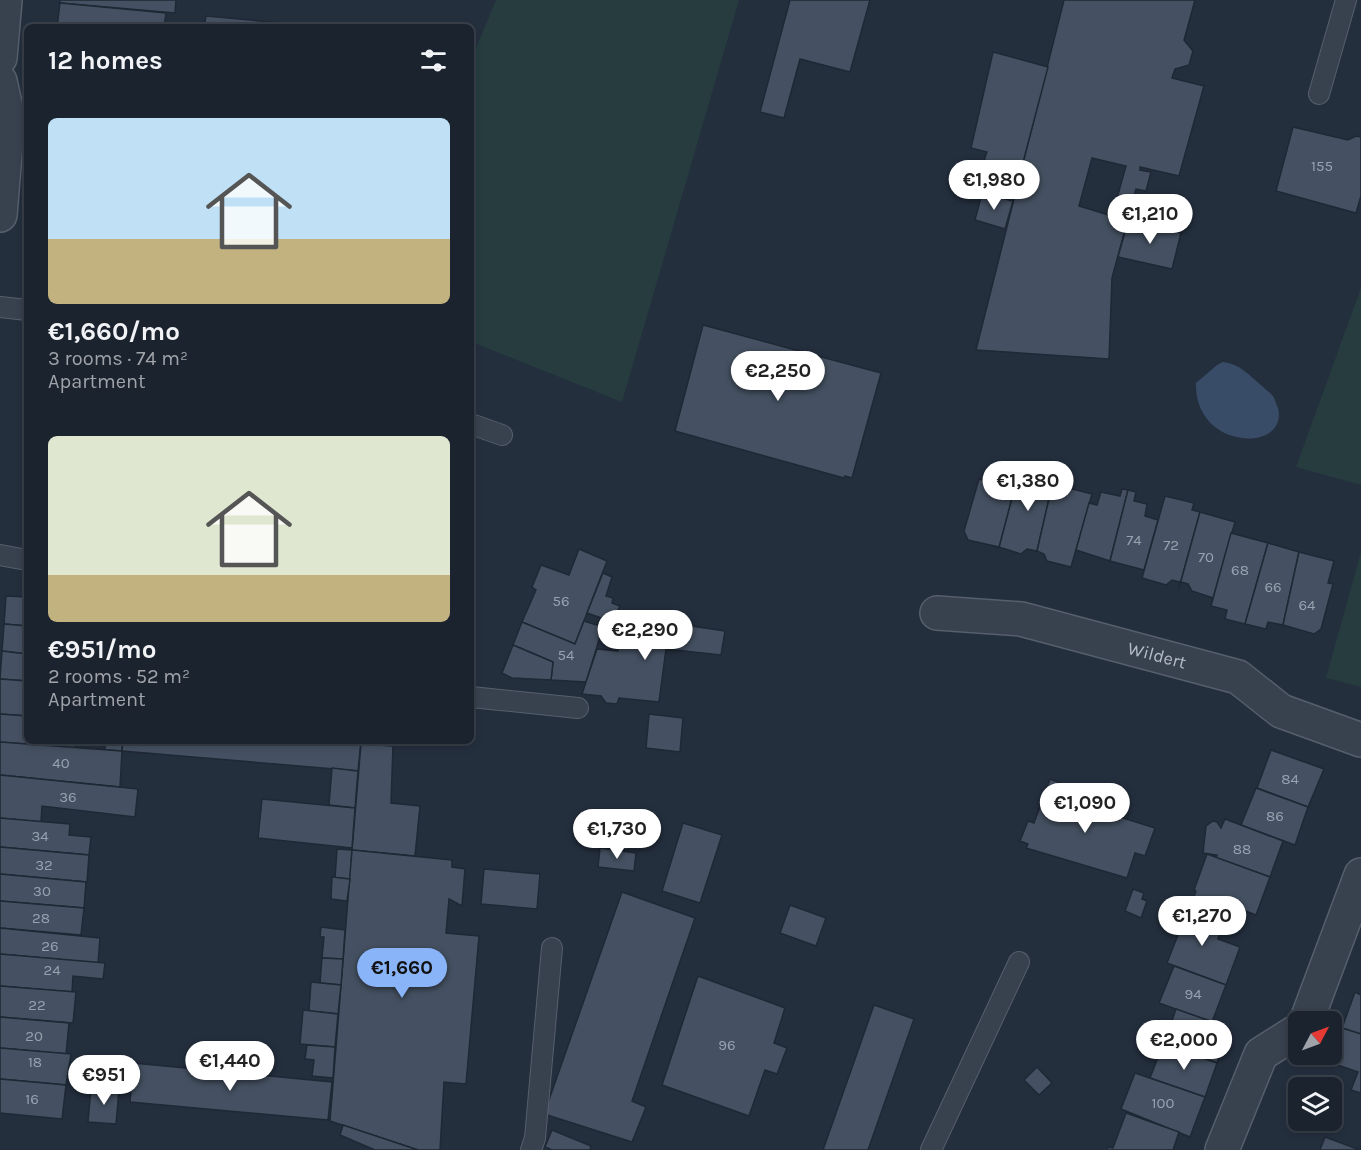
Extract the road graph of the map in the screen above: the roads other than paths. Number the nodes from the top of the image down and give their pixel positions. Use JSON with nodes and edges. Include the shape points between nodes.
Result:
{"nodes":[{"id":1,"x":5,"y":0,"type":"edge"},
{"id":2,"x":1346,"y":0,"type":"edge"},
{"id":3,"x":0,"y":58,"type":"edge"},
{"id":4,"x":0,"y":81,"type":"edge"},
{"id":5,"x":1319,"y":94,"type":"dead end"},
{"id":6,"x":0,"y":215,"type":"edge"},
{"id":7,"x":0,"y":307,"type":"edge"},
{"id":8,"x":24,"y":310,"type":"edge"},
{"id":9,"x":474,"y":425,"type":"edge"},
{"id":10,"x":502,"y":435,"type":"dead end"},
{"id":11,"x":0,"y":555,"type":"edge"},
{"id":12,"x":24,"y":559,"type":"edge"},
{"id":13,"x":937,"y":613,"type":"dead end"},
{"id":14,"x":474,"y":697,"type":"edge"},
{"id":15,"x":578,"y":708,"type":"dead end"},
{"id":16,"x":1361,"y":740,"type":"edge"},
{"id":17,"x":1361,"y":875,"type":"edge"},
{"id":18,"x":552,"y":948,"type":"dead end"},
{"id":19,"x":1019,"y":962,"type":"dead end"},
{"id":20,"x":1310,"y":1011,"type":"edge"},
{"id":21,"x":1288,"y":1037,"type":"edge"},
{"id":22,"x":531,"y":1150,"type":"edge"},
{"id":23,"x":931,"y":1150,"type":"edge"},
{"id":24,"x":1222,"y":1150,"type":"edge"}],
"edges":[{"from":1,"to":3,"type":"street"},
{"from":2,"to":5,"type":"lane"},
{"from":4,"to":6,"type":"street","via":[[8,117]]},
{"from":7,"to":8,"type":"lane"},
{"from":9,"to":10,"type":"lane"},
{"from":11,"to":12,"type":"lane"},
{"from":13,"to":16,"type":"street","name":"Wildert","via":[[1021,618],[1238,677],[1281,711]]},
{"from":14,"to":15,"type":"lane"},
{"from":17,"to":20,"type":"street"},
{"from":18,"to":22,"type":"lane"},
{"from":19,"to":23,"type":"lane"},
{"from":21,"to":24,"type":"street","via":[[1261,1054]]}]}
